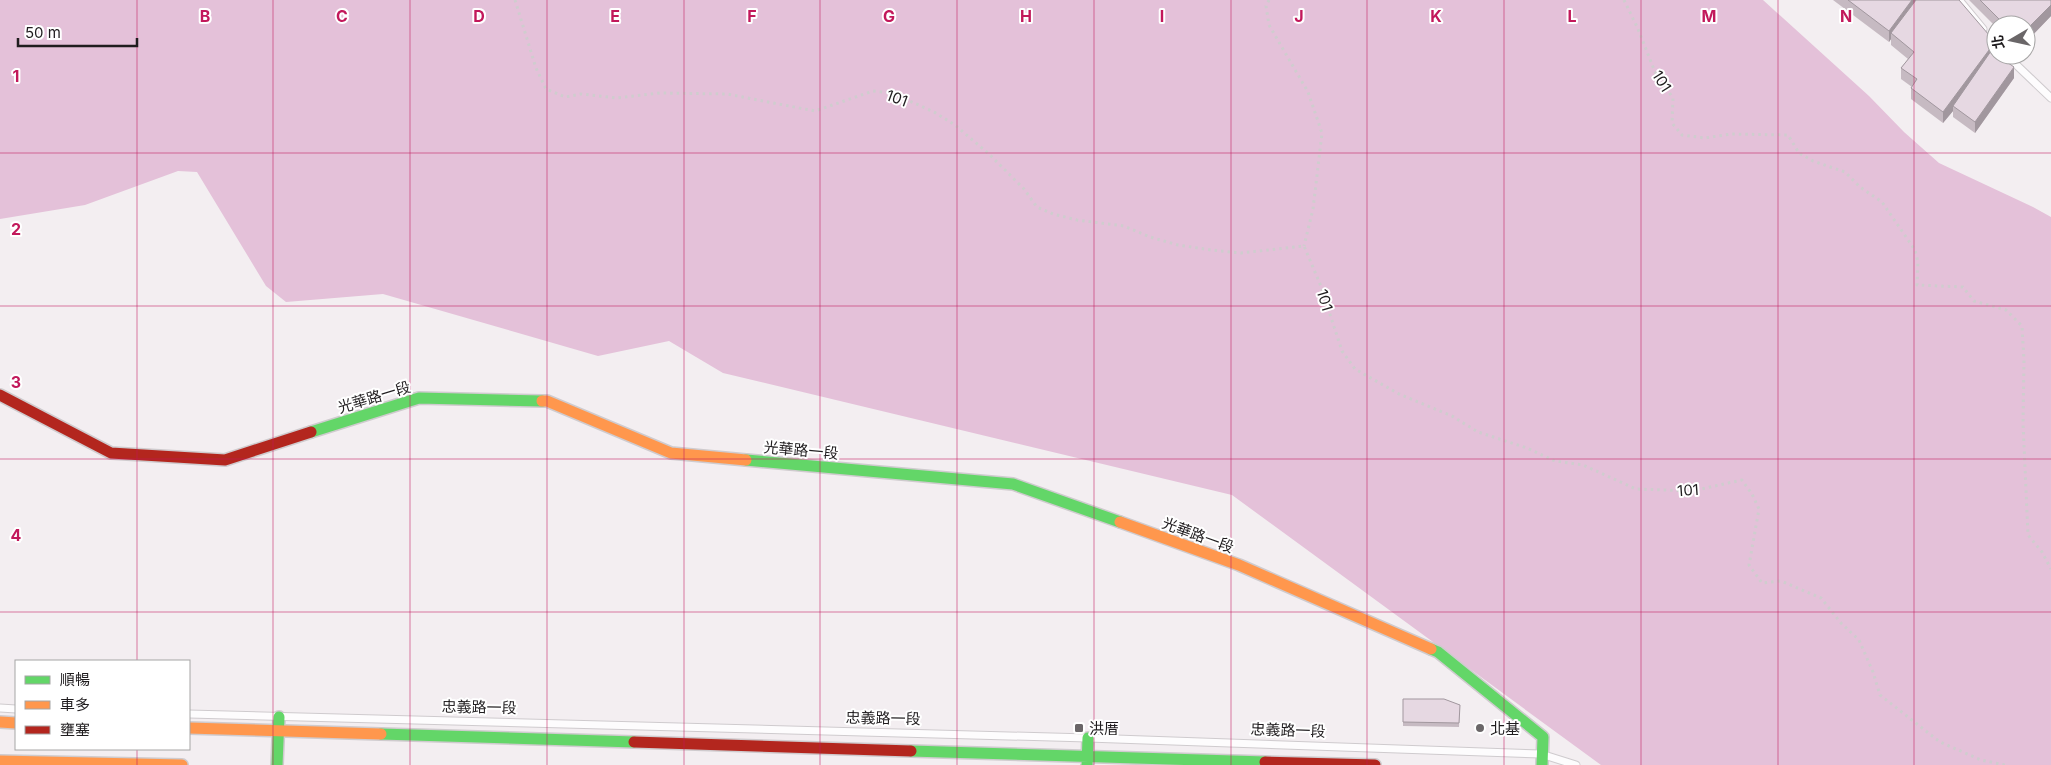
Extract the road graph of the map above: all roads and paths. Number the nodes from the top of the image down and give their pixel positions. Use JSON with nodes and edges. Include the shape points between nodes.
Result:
{"nodes":[{"id":1,"x":515,"y":0,"type":"edge"},
{"id":2,"x":1269,"y":0,"type":"edge"},
{"id":3,"x":1624,"y":0,"type":"edge"},
{"id":4,"x":1959,"y":0,"type":"edge"},
{"id":5,"x":1986,"y":32,"type":"edge"},
{"id":6,"x":2016,"y":65,"type":"edge"},
{"id":7,"x":2051,"y":98,"type":"edge"},
{"id":8,"x":1304,"y":246,"type":"junction"},
{"id":9,"x":0,"y":396,"type":"edge"},
{"id":10,"x":2051,"y":569,"type":"edge"},
{"id":11,"x":0,"y":708,"type":"edge"},
{"id":12,"x":15,"y":709,"type":"edge"},
{"id":13,"x":190,"y":714,"type":"edge"},
{"id":14,"x":279,"y":717,"type":"junction"},
{"id":15,"x":0,"y":722,"type":"edge"},
{"id":16,"x":15,"y":723,"type":"edge"},
{"id":17,"x":190,"y":728,"type":"edge"},
{"id":18,"x":278,"y":730,"type":"junction"},
{"id":19,"x":1088,"y":738,"type":"junction"},
{"id":20,"x":1087,"y":760,"type":"edge"},
{"id":21,"x":1541,"y":760,"type":"edge"},
{"id":22,"x":0,"y":761,"type":"edge"},
{"id":23,"x":182,"y":765,"type":"edge"},
{"id":24,"x":278,"y":765,"type":"edge"},
{"id":25,"x":1375,"y":765,"type":"edge"},
{"id":26,"x":1576,"y":765,"type":"edge"},
{"id":27,"x":2005,"y":765,"type":"edge"}],
"edges":[{"from":1,"to":8,"type":"path","name":"101","via":[[536,68],[546,88],[566,97],[581,94],[617,98],[660,93],[727,94],[815,111],[873,91],[892,93],[955,125],[989,154],[1037,207],[1053,214],[1124,226],[1150,237],[1211,250],[1241,253]]},
{"from":2,"to":8,"type":"path","via":[[1266,6],[1269,25],[1308,92],[1322,133],[1313,208]]},
{"from":3,"to":10,"type":"path","name":"101","via":[[1655,72],[1673,98],[1672,123],[1682,135],[1705,138],[1731,134],[1788,135],[1799,153],[1845,172],[1882,202],[1915,250],[1918,285],[1963,286],[1974,301],[2006,310],[2022,326],[2028,535]]},
{"from":4,"to":5,"type":"lane"},
{"from":6,"to":7,"type":"lane"},
{"from":8,"to":27,"type":"path","name":"101","via":[[1342,351],[1355,369],[1399,394],[1452,416],[1478,432],[1527,448],[1554,461],[1583,465],[1636,489],[1692,491],[1742,480],[1759,509],[1749,565],[1762,583],[1781,581],[1821,598],[1859,640],[1880,695],[1940,742],[1981,760]]},
{"from":9,"to":21,"type":"street","name":"光華路一段","via":[[111,453],[225,460],[418,398],[547,401],[671,453],[1013,484],[1239,565],[1438,652],[1543,737]]},
{"from":11,"to":12,"type":"lane"},
{"from":13,"to":14,"type":"lane","name":"忠義路一段"},
{"from":14,"to":18,"type":"street"},
{"from":14,"to":19,"type":"lane","name":"忠義路一段"},
{"from":15,"to":16,"type":"street"},
{"from":17,"to":18,"type":"street","name":"忠義路一段"},
{"from":18,"to":20,"type":"street","name":"忠義路一段"},
{"from":18,"to":24,"type":"street"},
{"from":19,"to":20,"type":"street"},
{"from":19,"to":21,"type":"lane","name":"忠義路一段"},
{"from":20,"to":25,"type":"street","name":"忠義路一段"},
{"from":21,"to":26,"type":"lane","name":"忠義路一段"},
{"from":22,"to":23,"type":"street"}]}
